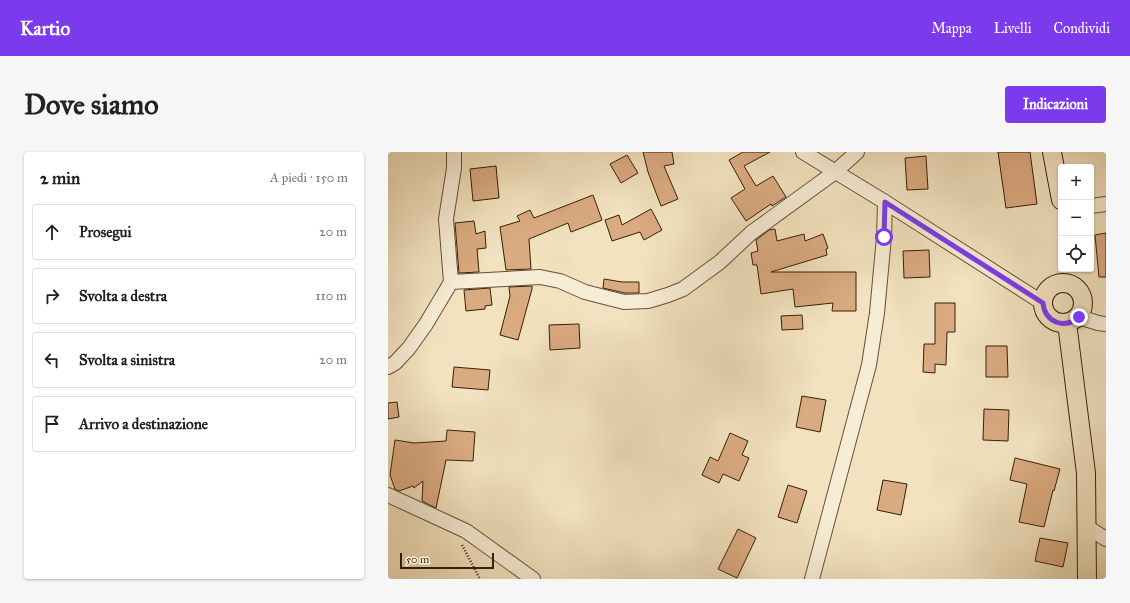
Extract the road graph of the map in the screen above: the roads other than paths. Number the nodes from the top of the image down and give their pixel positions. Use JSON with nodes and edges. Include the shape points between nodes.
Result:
{"nodes":[{"id":1,"x":454,"y":152,"type":"edge"},
{"id":2,"x":803,"y":152,"type":"edge"},
{"id":3,"x":857,"y":152,"type":"edge"},
{"id":4,"x":1052,"y":152,"type":"edge"},
{"id":5,"x":835,"y":172,"type":"junction"},
{"id":6,"x":1058,"y":184,"type":"edge"},
{"id":7,"x":885,"y":202,"type":"junction"},
{"id":8,"x":1106,"y":204,"type":"edge"},
{"id":9,"x":1094,"y":206,"type":"edge"},
{"id":10,"x":1066,"y":276,"type":"edge"},
{"id":11,"x":451,"y":282,"type":"junction"},
{"id":12,"x":1043,"y":303,"type":"junction"},
{"id":13,"x":1073,"y":320,"type":"junction"},
{"id":14,"x":1106,"y":324,"type":"edge"},
{"id":15,"x":388,"y":367,"type":"edge"},
{"id":16,"x":388,"y":495,"type":"edge"},
{"id":17,"x":1087,"y":527,"type":"junction"},
{"id":18,"x":1106,"y":538,"type":"edge"},
{"id":19,"x":533,"y":579,"type":"edge"},
{"id":20,"x":812,"y":579,"type":"edge"},
{"id":21,"x":1087,"y":579,"type":"edge"}],
"edges":[{"from":1,"to":11,"type":"street","via":[[446,219]]},
{"from":2,"to":5,"type":"street"},
{"from":3,"to":5,"type":"street"},
{"from":4,"to":6,"type":"main road"},
{"from":5,"to":7,"type":"street"},
{"from":5,"to":11,"type":"street","via":[[751,233],[720,262],[683,289],[648,301],[624,302],[540,277]]},
{"from":7,"to":12,"type":"street"},
{"from":7,"to":20,"type":"street","via":[[878,305],[869,365]]},
{"from":8,"to":9,"type":"street"},
{"from":10,"to":12,"type":"main road","via":[[1050,287]]},
{"from":10,"to":13,"type":"main road","via":[[1077,287],[1084,300],[1083,308]]},
{"from":11,"to":15,"type":"street","via":[[409,348]]},
{"from":12,"to":13,"type":"main road","via":[[1049,318],[1058,323]]},
{"from":13,"to":14,"type":"street"},
{"from":13,"to":17,"type":"main road","via":[[1086,473]]},
{"from":16,"to":19,"type":"street","via":[[466,531]]},
{"from":17,"to":18,"type":"street"},
{"from":17,"to":21,"type":"main road"}]}
